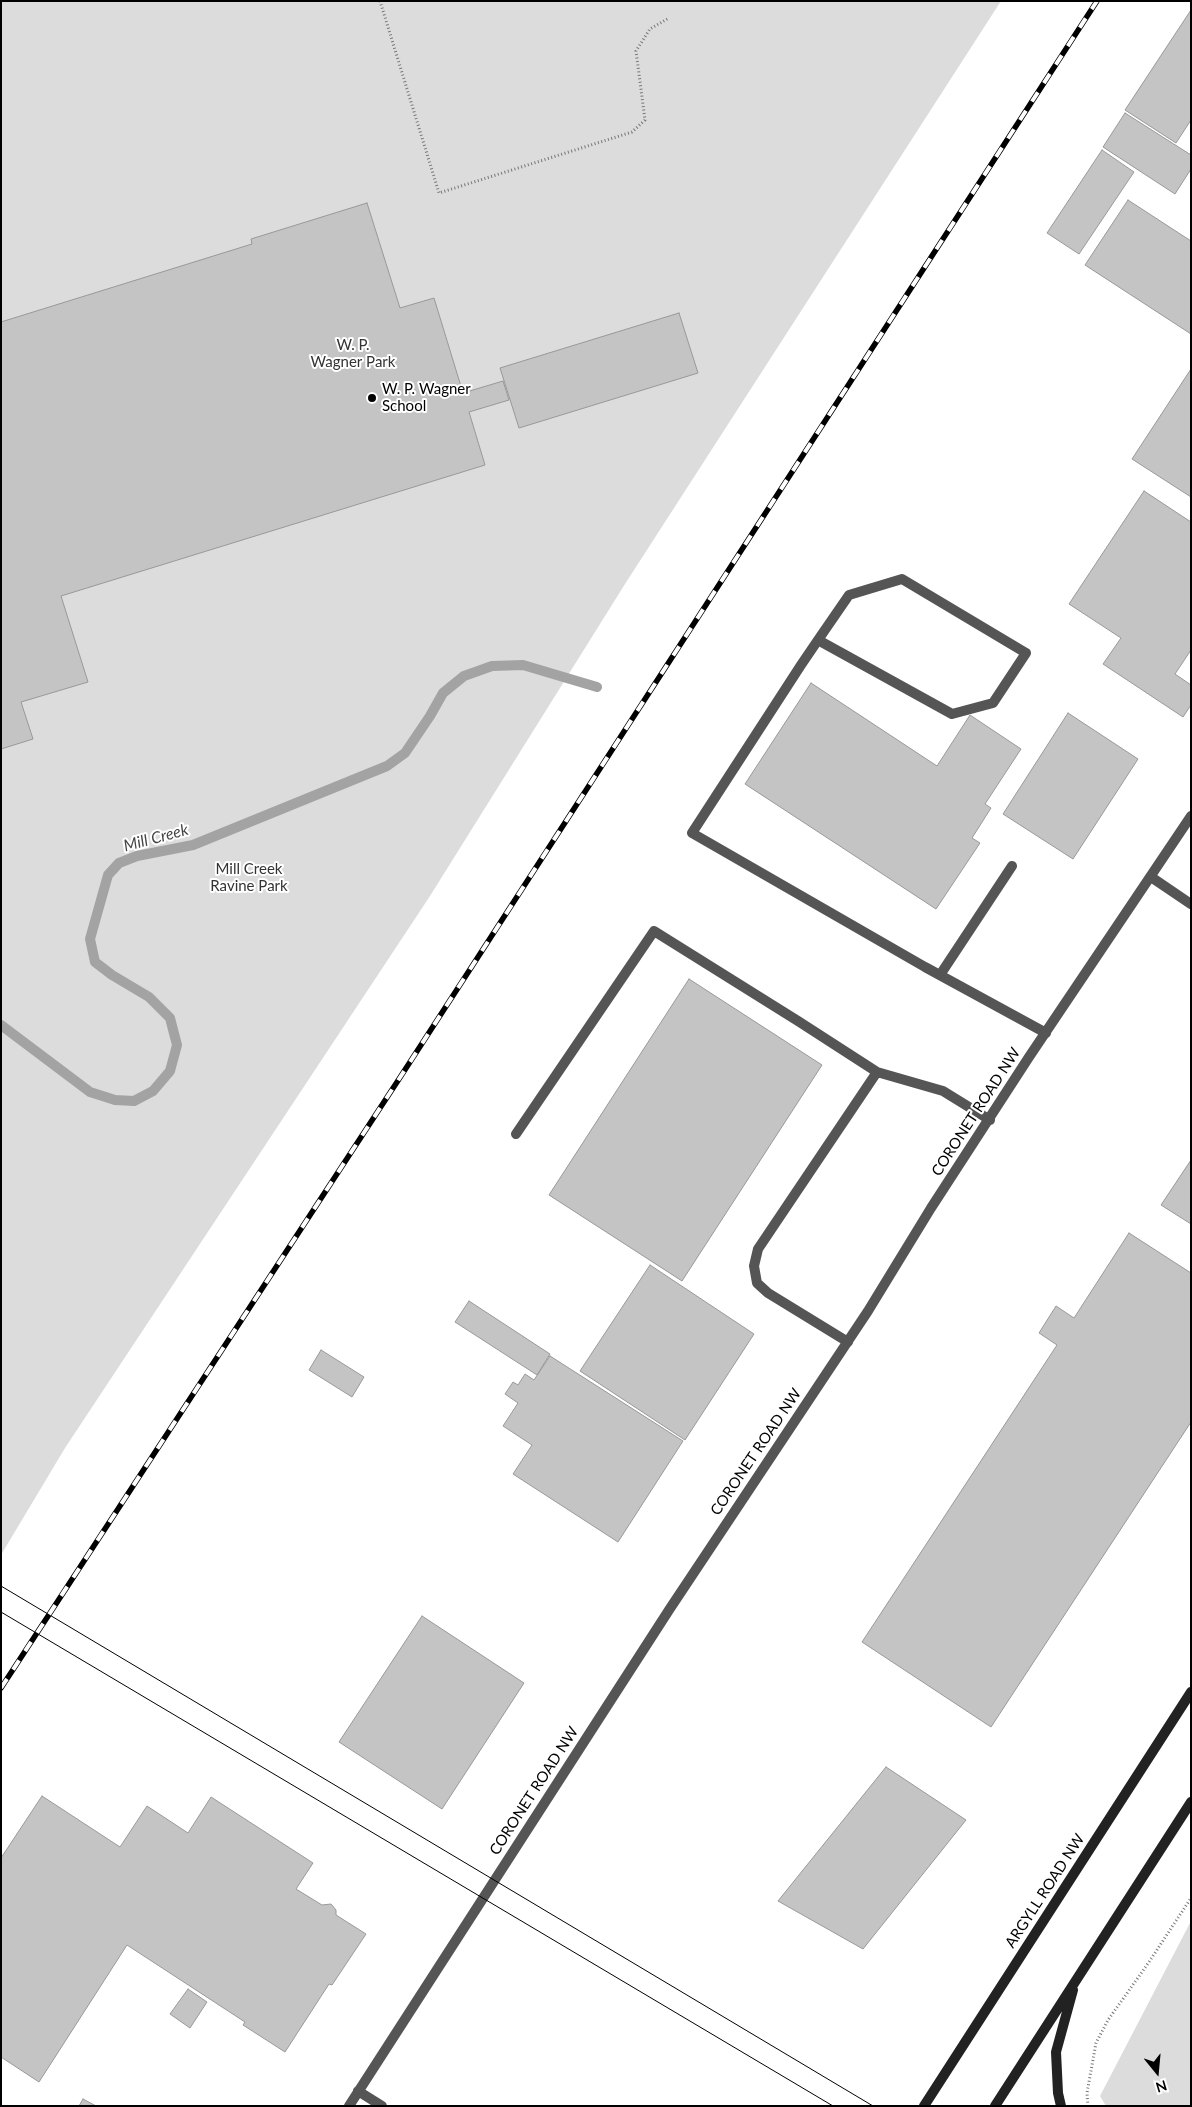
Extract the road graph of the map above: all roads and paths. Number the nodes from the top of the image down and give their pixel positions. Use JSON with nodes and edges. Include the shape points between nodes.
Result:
{"nodes":[{"id":1,"x":380,"y":1,"type":"edge"},
{"id":2,"x":669,"y":18,"type":"dead end"},
{"id":3,"x":818,"y":640,"type":"junction"},
{"id":4,"x":1191,"y":816,"type":"edge"},
{"id":5,"x":1012,"y":866,"type":"dead end"},
{"id":6,"x":1151,"y":877,"type":"junction"},
{"id":7,"x":1191,"y":904,"type":"edge"},
{"id":8,"x":940,"y":975,"type":"junction"},
{"id":9,"x":1046,"y":1033,"type":"junction"},
{"id":10,"x":877,"y":1072,"type":"junction"},
{"id":11,"x":990,"y":1120,"type":"junction"},
{"id":12,"x":516,"y":1134,"type":"dead end"},
{"id":13,"x":848,"y":1342,"type":"junction"},
{"id":14,"x":1191,"y":1692,"type":"edge"},
{"id":15,"x":1191,"y":1802,"type":"edge"},
{"id":16,"x":1191,"y":1898,"type":"edge"},
{"id":17,"x":1077,"y":1978,"type":"junction"},
{"id":18,"x":358,"y":2091,"type":"junction"},
{"id":19,"x":928,"y":2104,"type":"edge"},
{"id":20,"x":349,"y":2106,"type":"edge"},
{"id":21,"x":382,"y":2106,"type":"edge"},
{"id":22,"x":995,"y":2106,"type":"edge"},
{"id":23,"x":1061,"y":2106,"type":"edge"},
{"id":24,"x":1088,"y":2106,"type":"edge"}],
"edges":[{"from":1,"to":2,"type":"path","via":[[439,193],[632,132],[646,120],[636,51],[650,29]]},
{"from":3,"to":3,"type":"street","via":[[849,595],[902,580],[1026,653],[993,703],[952,714]]},
{"from":3,"to":8,"type":"street","via":[[692,833]]},
{"from":4,"to":6,"type":"street","name":"CORONET ROAD NW"},
{"from":5,"to":8,"type":"street"},
{"from":6,"to":7,"type":"street"},
{"from":6,"to":9,"type":"street","name":"CORONET ROAD NW"},
{"from":8,"to":9,"type":"street"},
{"from":9,"to":11,"type":"street","name":"CORONET ROAD NW"},
{"from":10,"to":11,"type":"street","via":[[943,1091]]},
{"from":10,"to":12,"type":"street","via":[[654,931]]},
{"from":10,"to":13,"type":"street","via":[[758,1249],[754,1266],[757,1283],[768,1293]]},
{"from":11,"to":13,"type":"street","name":"CORONET ROAD NW"},
{"from":13,"to":18,"type":"street","name":"CORONET ROAD NW","via":[[669,1610]]},
{"from":14,"to":19,"type":"main road","name":"ARGYLL ROAD NW"},
{"from":15,"to":17,"type":"main road"},
{"from":16,"to":24,"type":"path","via":[[1108,2020],[1096,2043],[1087,2093]]},
{"from":17,"to":22,"type":"main road"},
{"from":17,"to":23,"type":"main road","via":[[1056,2052]]},
{"from":18,"to":20,"type":"street","name":"CORONET ROAD NW"},
{"from":18,"to":21,"type":"street"}]}
